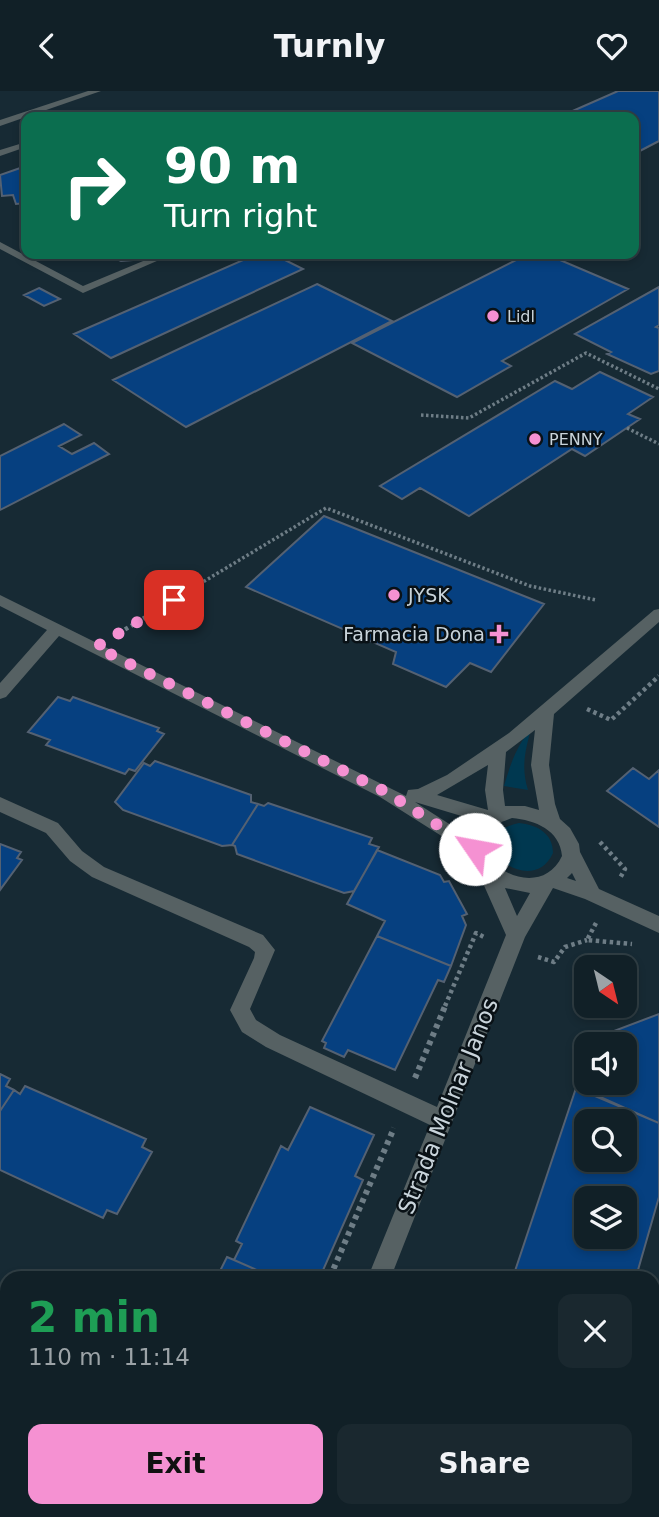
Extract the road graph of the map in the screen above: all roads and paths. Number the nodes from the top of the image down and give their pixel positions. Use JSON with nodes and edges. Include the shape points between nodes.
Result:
{"nodes":[{"id":1,"x":97,"y":91,"type":"edge"},
{"id":2,"x":33,"y":112,"type":"edge"},
{"id":3,"x":21,"y":116,"type":"edge"},
{"id":4,"x":0,"y":123,"type":"edge"},
{"id":5,"x":21,"y":146,"type":"edge"},
{"id":6,"x":0,"y":153,"type":"edge"},
{"id":7,"x":0,"y":245,"type":"edge"},
{"id":8,"x":21,"y":256,"type":"edge"},
{"id":9,"x":26,"y":259,"type":"edge"},
{"id":10,"x":156,"y":259,"type":"edge"},
{"id":11,"x":659,"y":389,"type":"edge"},
{"id":12,"x":421,"y":415,"type":"dead end"},
{"id":13,"x":627,"y":428,"type":"dead end"},
{"id":14,"x":659,"y":444,"type":"edge"},
{"id":15,"x":0,"y":600,"type":"edge"},
{"id":16,"x":596,"y":600,"type":"dead end"},
{"id":17,"x":659,"y":614,"type":"edge"},
{"id":18,"x":57,"y":629,"type":"junction"},
{"id":19,"x":96,"y":647,"type":"junction"},
{"id":20,"x":659,"y":676,"type":"edge"},
{"id":21,"x":0,"y":693,"type":"edge"},
{"id":22,"x":547,"y":709,"type":"junction"},
{"id":23,"x":578,"y":715,"type":"dead end"},
{"id":24,"x":498,"y":751,"type":"junction"},
{"id":25,"x":386,"y":792,"type":"junction"},
{"id":26,"x":419,"y":796,"type":"junction"},
{"id":27,"x":0,"y":804,"type":"edge"},
{"id":28,"x":495,"y":816,"type":"junction"},
{"id":29,"x":551,"y":820,"type":"junction"},
{"id":30,"x":597,"y":840,"type":"dead end"},
{"id":31,"x":475,"y":849,"type":"junction"},
{"id":32,"x":570,"y":852,"type":"junction"},
{"id":33,"x":489,"y":872,"type":"junction"},
{"id":34,"x":549,"y":881,"type":"junction"},
{"id":35,"x":600,"y":897,"type":"junction"},
{"id":36,"x":659,"y":925,"type":"edge"},
{"id":37,"x":516,"y":935,"type":"junction"},
{"id":38,"x":638,"y":945,"type":"dead end"},
{"id":39,"x":442,"y":1120,"type":"junction"},
{"id":40,"x":382,"y":1271,"type":"edge"}],
"edges":[{"from":1,"to":2,"type":"street"},
{"from":3,"to":4,"type":"street"},
{"from":5,"to":6,"type":"lane"},
{"from":7,"to":8,"type":"lane"},
{"from":9,"to":10,"type":"lane","via":[[83,290]]},
{"from":11,"to":12,"type":"path","via":[[586,352],[469,418]]},
{"from":13,"to":14,"type":"path"},
{"from":15,"to":18,"type":"street"},
{"from":16,"to":19,"type":"path","via":[[530,586],[326,508]]},
{"from":17,"to":22,"type":"street"},
{"from":18,"to":19,"type":"street"},
{"from":18,"to":21,"type":"street"},
{"from":19,"to":25,"type":"street"},
{"from":20,"to":23,"type":"path","via":[[611,720],[586,708]]},
{"from":22,"to":24,"type":"street"},
{"from":22,"to":29,"type":"street","via":[[538,754],[540,786]]},
{"from":24,"to":26,"type":"street"},
{"from":24,"to":28,"type":"street"},
{"from":25,"to":26,"type":"street"},
{"from":25,"to":31,"type":"street"},
{"from":26,"to":28,"type":"street"},
{"from":27,"to":39,"type":"street","via":[[52,828],[76,856],[98,872],[256,941],[265,950],[263,964],[240,1010],[249,1026]]},
{"from":28,"to":29,"type":"street","via":[[524,811]]},
{"from":28,"to":31,"type":"street","via":[[482,826]]},
{"from":29,"to":32,"type":"street","via":[[568,840]]},
{"from":30,"to":35,"type":"path","via":[[625,869]]},
{"from":31,"to":33,"type":"street"},
{"from":32,"to":34,"type":"street","via":[[562,872]]},
{"from":32,"to":35,"type":"street"},
{"from":33,"to":34,"type":"street","via":[[516,885]]},
{"from":33,"to":37,"type":"street"},
{"from":34,"to":35,"type":"street"},
{"from":34,"to":37,"type":"street","name":"Strada Molnar Janos"},
{"from":35,"to":36,"type":"street"},
{"from":35,"to":38,"type":"path","via":[[587,940]]},
{"from":37,"to":39,"type":"street","name":"Strada Molnar Janos"},
{"from":39,"to":40,"type":"street","name":"Strada Molnar Janos"}]}
